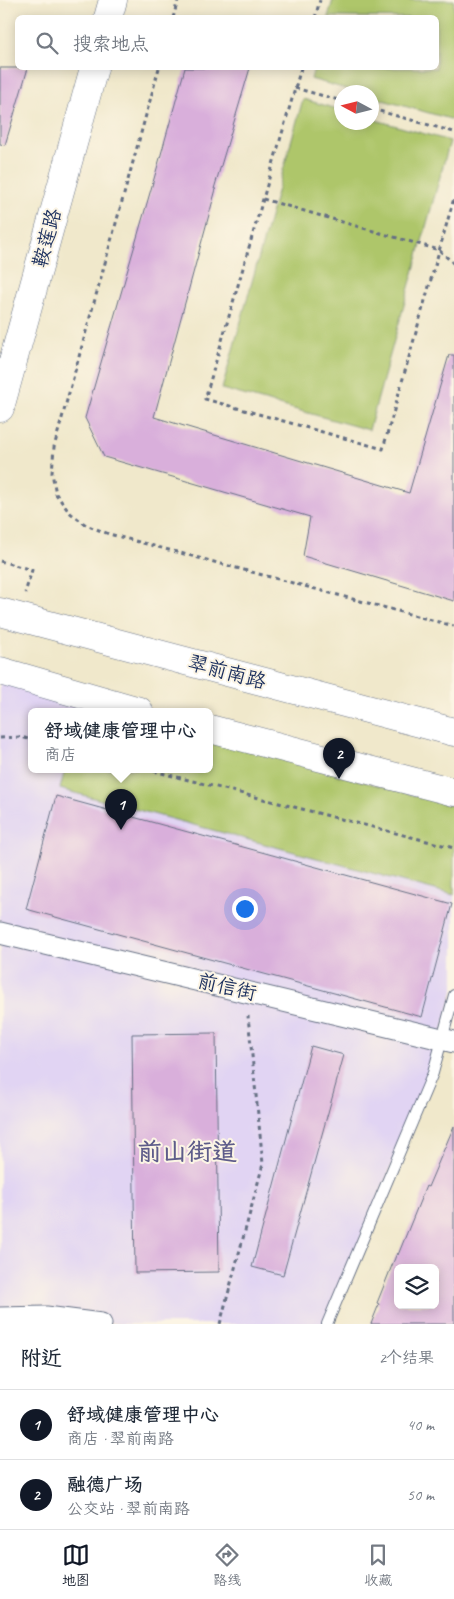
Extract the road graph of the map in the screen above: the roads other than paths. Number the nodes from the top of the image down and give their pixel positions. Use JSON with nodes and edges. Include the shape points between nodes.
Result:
{"nodes":[{"id":1,"x":113,"y":0,"type":"edge"},
{"id":2,"x":109,"y":15,"type":"edge"},
{"id":3,"x":93,"y":70,"type":"edge"},
{"id":4,"x":0,"y":408,"type":"edge"},
{"id":5,"x":0,"y":612,"type":"edge"},
{"id":6,"x":0,"y":671,"type":"edge"},
{"id":7,"x":129,"y":708,"type":"edge"},
{"id":8,"x":213,"y":731,"type":"edge"},
{"id":9,"x":454,"y":732,"type":"edge"},
{"id":10,"x":454,"y":792,"type":"edge"},
{"id":11,"x":0,"y":933,"type":"edge"},
{"id":12,"x":454,"y":995,"type":"edge"},
{"id":13,"x":448,"y":1040,"type":"edge"},
{"id":14,"x":0,"y":1318,"type":"edge"},
{"id":15,"x":101,"y":1324,"type":"edge"},
{"id":16,"x":327,"y":1324,"type":"edge"}],
"edges":[{"from":1,"to":2,"type":"main road"},
{"from":3,"to":4,"type":"main road","name":"鞍莲路"},
{"from":5,"to":9,"type":"main road","name":"翠前南路"},
{"from":6,"to":7,"type":"main road"},
{"from":8,"to":10,"type":"main road"},
{"from":11,"to":13,"type":"street","name":"前信街"},
{"from":12,"to":13,"type":"lane"},
{"from":13,"to":16,"type":"lane"},
{"from":14,"to":15,"type":"street","via":[[46,1317]]}]}
